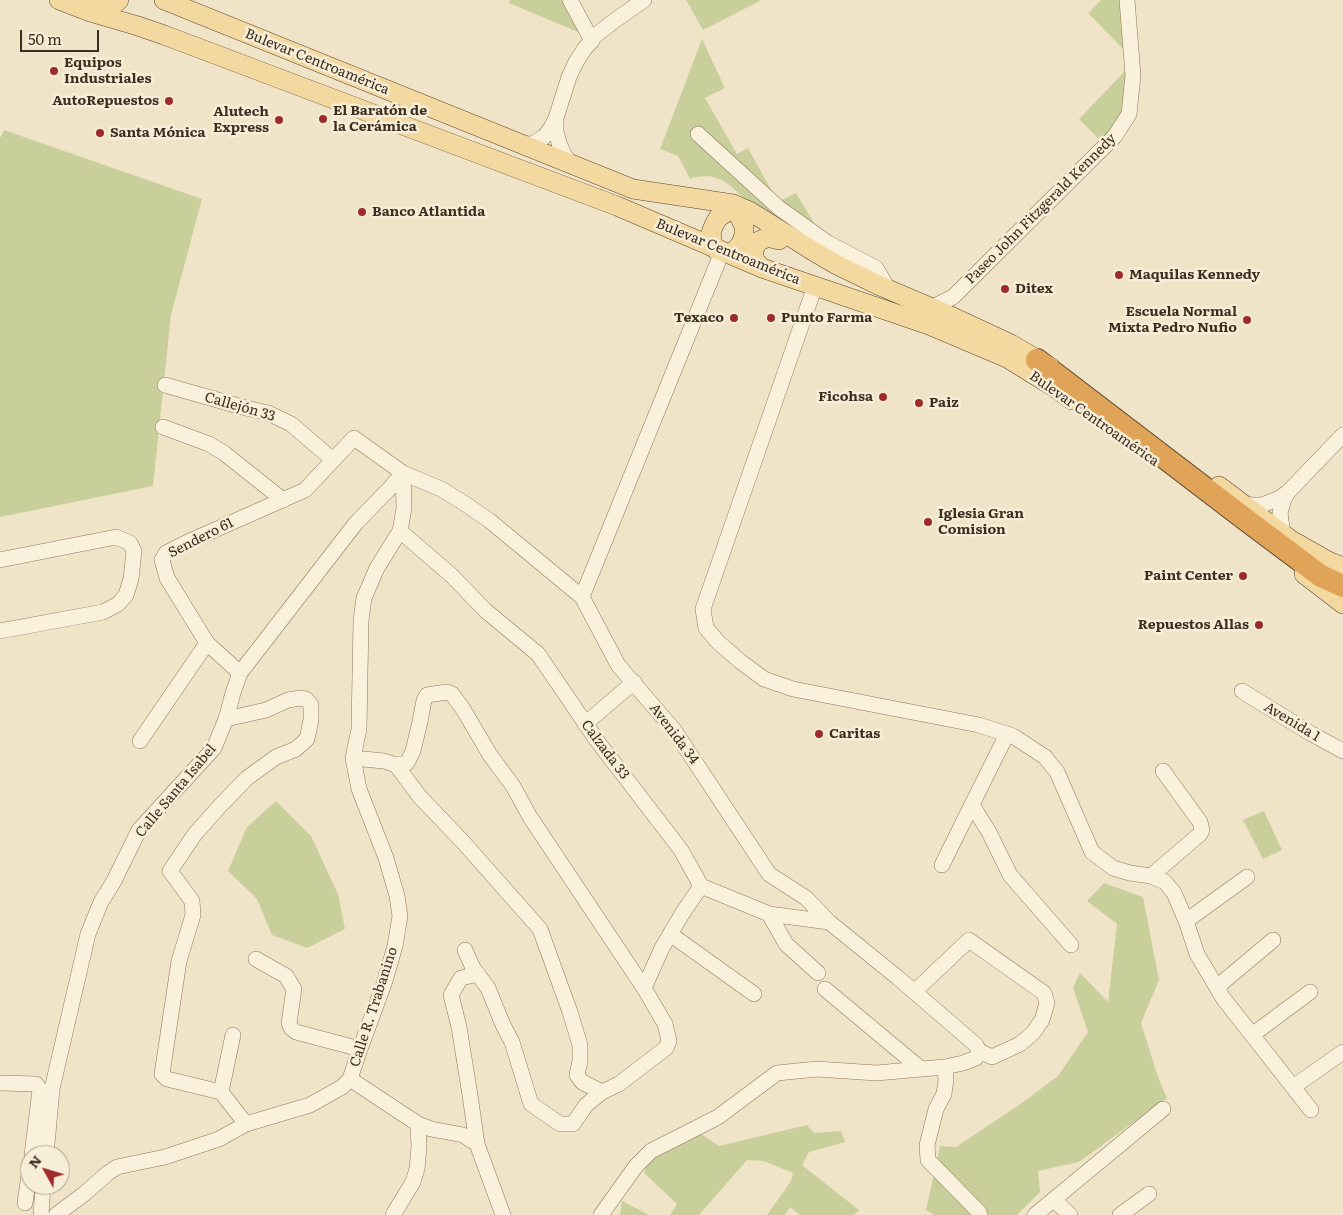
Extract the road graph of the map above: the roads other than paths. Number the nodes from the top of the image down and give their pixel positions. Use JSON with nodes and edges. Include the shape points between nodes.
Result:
{"nodes":[{"id":1,"x":59,"y":0,"type":"edge"},
{"id":2,"x":91,"y":0,"type":"edge"},
{"id":3,"x":119,"y":0,"type":"edge"},
{"id":4,"x":570,"y":0,"type":"edge"},
{"id":5,"x":644,"y":0,"type":"edge"},
{"id":6,"x":1127,"y":0,"type":"edge"},
{"id":7,"x":168,"y":2,"type":"edge"},
{"id":8,"x":591,"y":39,"type":"junction"},
{"id":9,"x":556,"y":118,"type":"junction"},
{"id":10,"x":698,"y":134,"type":"dead end"},
{"id":11,"x":524,"y":145,"type":"junction"},
{"id":12,"x":572,"y":165,"type":"junction"},
{"id":13,"x":633,"y":190,"type":"junction"},
{"id":14,"x":698,"y":207,"type":"junction"},
{"id":15,"x":733,"y":215,"type":"junction"},
{"id":16,"x":688,"y":237,"type":"junction"},
{"id":17,"x":779,"y":240,"type":"junction"},
{"id":18,"x":721,"y":252,"type":"junction"},
{"id":19,"x":762,"y":268,"type":"junction"},
{"id":20,"x":815,"y":286,"type":"junction"},
{"id":21,"x":889,"y":290,"type":"junction"},
{"id":22,"x":952,"y":297,"type":"junction"},
{"id":23,"x":941,"y":312,"type":"junction"},
{"id":24,"x":1037,"y":360,"type":"junction"},
{"id":25,"x":165,"y":385,"type":"dead end"},
{"id":26,"x":163,"y":427,"type":"dead end"},
{"id":27,"x":354,"y":438,"type":"joint"},
{"id":28,"x":1342,"y":438,"type":"edge"},
{"id":29,"x":333,"y":460,"type":"junction"},
{"id":30,"x":403,"y":473,"type":"junction"},
{"id":31,"x":1288,"y":492,"type":"junction"},
{"id":32,"x":283,"y":500,"type":"junction"},
{"id":33,"x":1244,"y":504,"type":"junction"},
{"id":34,"x":400,"y":531,"type":"junction"},
{"id":35,"x":1288,"y":538,"type":"junction"},
{"id":36,"x":0,"y":560,"type":"edge"},
{"id":37,"x":1343,"y":567,"type":"edge"},
{"id":38,"x":1341,"y":596,"type":"edge"},
{"id":39,"x":582,"y":597,"type":"junction"},
{"id":40,"x":0,"y":631,"type":"edge"},
{"id":41,"x":207,"y":643,"type":"junction"},
{"id":42,"x":240,"y":673,"type":"junction"},
{"id":43,"x":634,"y":682,"type":"junction"},
{"id":44,"x":1242,"y":691,"type":"dead end"},
{"id":45,"x":226,"y":719,"type":"junction"},
{"id":46,"x":585,"y":724,"type":"junction"},
{"id":47,"x":1007,"y":734,"type":"junction"},
{"id":48,"x":140,"y":742,"type":"dead end"},
{"id":49,"x":1343,"y":751,"type":"edge"},
{"id":50,"x":353,"y":758,"type":"junction"},
{"id":51,"x":396,"y":765,"type":"junction"},
{"id":52,"x":1163,"y":771,"type":"dead end"},
{"id":53,"x":972,"y":805,"type":"junction"},
{"id":54,"x":942,"y":865,"type":"dead end"},
{"id":55,"x":1151,"y":876,"type":"junction"},
{"id":56,"x":1247,"y":877,"type":"dead end"},
{"id":57,"x":701,"y":886,"type":"junction"},
{"id":58,"x":769,"y":914,"type":"junction"},
{"id":59,"x":1186,"y":921,"type":"junction"},
{"id":60,"x":829,"y":922,"type":"junction"},
{"id":61,"x":670,"y":934,"type":"junction"},
{"id":62,"x":1273,"y":940,"type":"dead end"},
{"id":63,"x":1071,"y":945,"type":"dead end"},
{"id":64,"x":465,"y":950,"type":"dead end"},
{"id":65,"x":256,"y":959,"type":"dead end"},
{"id":66,"x":818,"y":973,"type":"dead end"},
{"id":67,"x":478,"y":974,"type":"junction"},
{"id":68,"x":1217,"y":987,"type":"junction"},
{"id":69,"x":644,"y":988,"type":"junction"},
{"id":70,"x":825,"y":989,"type":"dead end"},
{"id":71,"x":914,"y":992,"type":"junction"},
{"id":72,"x":1310,"y":992,"type":"dead end"},
{"id":73,"x":754,"y":994,"type":"dead end"},
{"id":74,"x":233,"y":1035,"type":"dead end"},
{"id":75,"x":1252,"y":1035,"type":"junction"},
{"id":76,"x":360,"y":1049,"type":"junction"},
{"id":77,"x":979,"y":1051,"type":"junction"},
{"id":78,"x":1343,"y":1052,"type":"edge"},
{"id":79,"x":945,"y":1067,"type":"junction"},
{"id":80,"x":921,"y":1068,"type":"junction"},
{"id":81,"x":350,"y":1079,"type":"junction"},
{"id":82,"x":0,"y":1083,"type":"edge"},
{"id":83,"x":1292,"y":1087,"type":"junction"},
{"id":84,"x":221,"y":1092,"type":"junction"},
{"id":85,"x":602,"y":1092,"type":"junction"},
{"id":86,"x":1163,"y":1109,"type":"dead end"},
{"id":87,"x":1311,"y":1110,"type":"dead end"},
{"id":88,"x":246,"y":1124,"type":"junction"},
{"id":89,"x":418,"y":1124,"type":"junction"},
{"id":90,"x":477,"y":1144,"type":"junction"},
{"id":91,"x":33,"y":1145,"type":"edge"},
{"id":92,"x":47,"y":1145,"type":"edge"},
{"id":93,"x":1149,"y":1194,"type":"dead end"},
{"id":94,"x":26,"y":1195,"type":"edge"},
{"id":95,"x":42,"y":1195,"type":"edge"},
{"id":96,"x":1054,"y":1200,"type":"junction"},
{"id":97,"x":25,"y":1203,"type":"dead end"},
{"id":98,"x":41,"y":1215,"type":"edge"},
{"id":99,"x":56,"y":1215,"type":"edge"},
{"id":100,"x":392,"y":1215,"type":"edge"},
{"id":101,"x":503,"y":1215,"type":"edge"},
{"id":102,"x":602,"y":1215,"type":"edge"},
{"id":103,"x":980,"y":1215,"type":"edge"},
{"id":104,"x":1035,"y":1215,"type":"edge"},
{"id":105,"x":1070,"y":1215,"type":"edge"},
{"id":106,"x":1120,"y":1215,"type":"edge"}],
"edges":[{"from":1,"to":16,"type":"main road","name":"Bulevar Centroamérica","via":[[164,35],[617,206]]},
{"from":2,"to":3,"type":"main road","via":[[105,6]]},
{"from":4,"to":8,"type":"street"},
{"from":5,"to":8,"type":"street"},
{"from":6,"to":22,"type":"street","name":"Paseo John Fitzgerald Kennedy","via":[[1133,75],[1130,114],[1115,136]]},
{"from":7,"to":11,"type":"main road","name":"Bulevar Centroamérica"},
{"from":8,"to":9,"type":"street","via":[[569,77]]},
{"from":9,"to":11,"type":"street","via":[[544,137]]},
{"from":9,"to":12,"type":"street","via":[[559,143]]},
{"from":10,"to":21,"type":"street","via":[[779,208],[828,243],[876,268]]},
{"from":11,"to":12,"type":"main road","name":"Bulevar Centroamérica"},
{"from":12,"to":13,"type":"main road","name":"Bulevar Centroamérica"},
{"from":13,"to":14,"type":"main road","via":[[655,200]]},
{"from":13,"to":21,"type":"main road","name":"Bulevar Centroamérica","via":[[733,204],[829,260]]},
{"from":14,"to":15,"type":"main road"},
{"from":14,"to":16,"type":"main road","via":[[702,214],[700,228]]},
{"from":15,"to":17,"type":"main road"},
{"from":15,"to":18,"type":"main road","via":[[718,218],[711,233],[712,241]]},
{"from":15,"to":18,"type":"main road","via":[[744,226],[744,235],[735,250]]},
{"from":16,"to":18,"type":"main road","name":"Bulevar Centroamérica"},
{"from":17,"to":19,"type":"main road","via":[[768,237],[759,241],[753,250],[755,261]]},
{"from":17,"to":23,"type":"main road","via":[[877,292]]},
{"from":18,"to":19,"type":"main road","name":"Bulevar Centroamérica"},
{"from":18,"to":39,"type":"street"},
{"from":19,"to":20,"type":"main road","name":"Bulevar Centroamérica"},
{"from":20,"to":38,"type":"main road","name":"Bulevar Centroamérica","via":[[930,325],[1007,358],[1054,386]]},
{"from":20,"to":47,"type":"street","via":[[703,609],[706,628],[740,662],[764,679],[793,689],[979,725]]},
{"from":21,"to":23,"type":"main road","name":"Bulevar Centroamérica"},
{"from":22,"to":23,"type":"street"},
{"from":22,"to":23,"type":"street","name":"Paseo John Fitzgerald Kennedy"},
{"from":23,"to":24,"type":"main road","name":"Bulevar Centroamérica"},
{"from":24,"to":33,"type":"main road","name":"Bulevar Centroamérica","via":[[1072,378]]},
{"from":24,"to":38,"type":"highway","via":[[1321,576]]},
{"from":25,"to":29,"type":"street","name":"Callejón 33","via":[[268,413],[291,424]]},
{"from":26,"to":32,"type":"street","via":[[224,452]]},
{"from":27,"to":29,"type":"street","name":"Sendero 61"},
{"from":27,"to":30,"type":"street","name":"Avenida 34"},
{"from":28,"to":31,"type":"street"},
{"from":29,"to":32,"type":"street","name":"Sendero 61","via":[[305,490]]},
{"from":30,"to":34,"type":"street","name":"Calle R. Trabanino","via":[[404,508]]},
{"from":30,"to":39,"type":"street","name":"Avenida 34","via":[[464,502]]},
{"from":30,"to":42,"type":"street","name":"Calle Santa Isabel","via":[[356,523]]},
{"from":31,"to":33,"type":"street","via":[[1272,503]]},
{"from":31,"to":35,"type":"street","via":[[1280,513]]},
{"from":32,"to":41,"type":"street","name":"Sendero 61","via":[[166,553],[162,560],[167,578]]},
{"from":33,"to":35,"type":"main road","name":"Bulevar Centroamérica"},
{"from":34,"to":46,"type":"street","name":"Calzada 33","via":[[538,654]]},
{"from":34,"to":50,"type":"street","name":"Calle R. Trabanino","via":[[364,598],[359,729]]},
{"from":35,"to":37,"type":"main road","name":"Bulevar Centroamérica"},
{"from":35,"to":38,"type":"main road"},
{"from":36,"to":40,"type":"street","via":[[116,537],[130,543],[134,551],[131,579],[118,604],[104,612]]},
{"from":39,"to":43,"type":"street","name":"Avenida 34","via":[[618,665]]},
{"from":41,"to":42,"type":"street","name":"Sendero 61"},
{"from":41,"to":48,"type":"street"},
{"from":42,"to":45,"type":"street","name":"Calle Santa Isabel"},
{"from":43,"to":46,"type":"street"},
{"from":43,"to":60,"type":"street","name":"Avenida 34","via":[[674,730],[768,874],[806,898]]},
{"from":44,"to":49,"type":"street","name":"Avenida 1"},
{"from":45,"to":84,"type":"street","via":[[266,710],[288,700],[306,699],[311,704],[307,739],[247,778],[195,834],[170,871],[192,901],[193,915],[179,961],[162,1074],[167,1079]]},
{"from":45,"to":92,"type":"street","name":"Calle Santa Isabel","via":[[214,748],[139,830],[101,902],[88,934],[52,1089]]},
{"from":46,"to":57,"type":"street","name":"Calzada 33","via":[[681,850]]},
{"from":47,"to":53,"type":"street"},
{"from":47,"to":55,"type":"street","via":[[1045,757],[1057,772],[1092,852],[1113,868]]},
{"from":50,"to":51,"type":"street","via":[[384,760]]},
{"from":50,"to":76,"type":"street","name":"Calle R. Trabanino","via":[[359,789],[386,858],[400,916],[384,984]]},
{"from":51,"to":69,"type":"street","via":[[407,763],[413,751],[427,695],[452,694]]},
{"from":51,"to":85,"type":"street","via":[[420,797],[540,929],[580,1045],[578,1075],[582,1082]]},
{"from":52,"to":55,"type":"street","via":[[1200,822],[1202,830]]},
{"from":53,"to":54,"type":"street"},
{"from":53,"to":63,"type":"street","via":[[1010,875]]},
{"from":55,"to":59,"type":"street","via":[[1165,882],[1174,893]]},
{"from":56,"to":59,"type":"street"},
{"from":57,"to":58,"type":"street"},
{"from":57,"to":61,"type":"street"},
{"from":58,"to":60,"type":"street"},
{"from":58,"to":66,"type":"street","via":[[786,944]]},
{"from":59,"to":68,"type":"street","via":[[1197,954]]},
{"from":60,"to":71,"type":"street","name":"Avenida 34"},
{"from":61,"to":69,"type":"street"},
{"from":61,"to":73,"type":"street"},
{"from":62,"to":68,"type":"street"},
{"from":64,"to":67,"type":"street"},
{"from":65,"to":76,"type":"street","via":[[286,976],[294,989],[291,1028]]},
{"from":67,"to":85,"type":"street","via":[[488,988],[512,1042],[532,1104],[560,1124],[573,1124]]},
{"from":67,"to":90,"type":"street","via":[[462,978],[450,995],[459,1026]]},
{"from":68,"to":75,"type":"street"},
{"from":69,"to":85,"type":"street","via":[[665,1024],[666,1048]]},
{"from":70,"to":80,"type":"street"},
{"from":71,"to":77,"type":"street","name":"Avenida 34"},
{"from":71,"to":77,"type":"street","via":[[968,940],[1044,993],[1048,1003],[1033,1033],[1020,1044],[992,1057]]},
{"from":72,"to":75,"type":"street"},
{"from":74,"to":84,"type":"street"},
{"from":75,"to":83,"type":"street"},
{"from":76,"to":81,"type":"street","name":"Calle R. Trabanino"},
{"from":77,"to":79,"type":"street","via":[[976,1058]]},
{"from":78,"to":83,"type":"street"},
{"from":79,"to":80,"type":"street"},
{"from":79,"to":103,"type":"street","via":[[944,1094],[936,1109],[927,1145],[928,1160]]},
{"from":80,"to":102,"type":"street","via":[[876,1072],[817,1069],[777,1073],[718,1117],[651,1151],[636,1166]]},
{"from":81,"to":88,"type":"street","name":"Calle R. Trabanino","via":[[310,1105]]},
{"from":81,"to":89,"type":"street"},
{"from":82,"to":91,"type":"street","via":[[36,1084],[40,1090]]},
{"from":83,"to":87,"type":"street"},
{"from":84,"to":88,"type":"street"},
{"from":86,"to":96,"type":"street"},
{"from":88,"to":99,"type":"street","name":"Calle R. Trabanino","via":[[219,1139],[164,1157],[117,1167]]},
{"from":89,"to":90,"type":"street","via":[[463,1135]]},
{"from":89,"to":100,"type":"street","via":[[417,1169],[413,1182]]},
{"from":90,"to":101,"type":"street"},
{"from":93,"to":106,"type":"street"},
{"from":94,"to":97,"type":"street"},
{"from":95,"to":98,"type":"street"},
{"from":96,"to":104,"type":"street"},
{"from":96,"to":105,"type":"street"}]}
